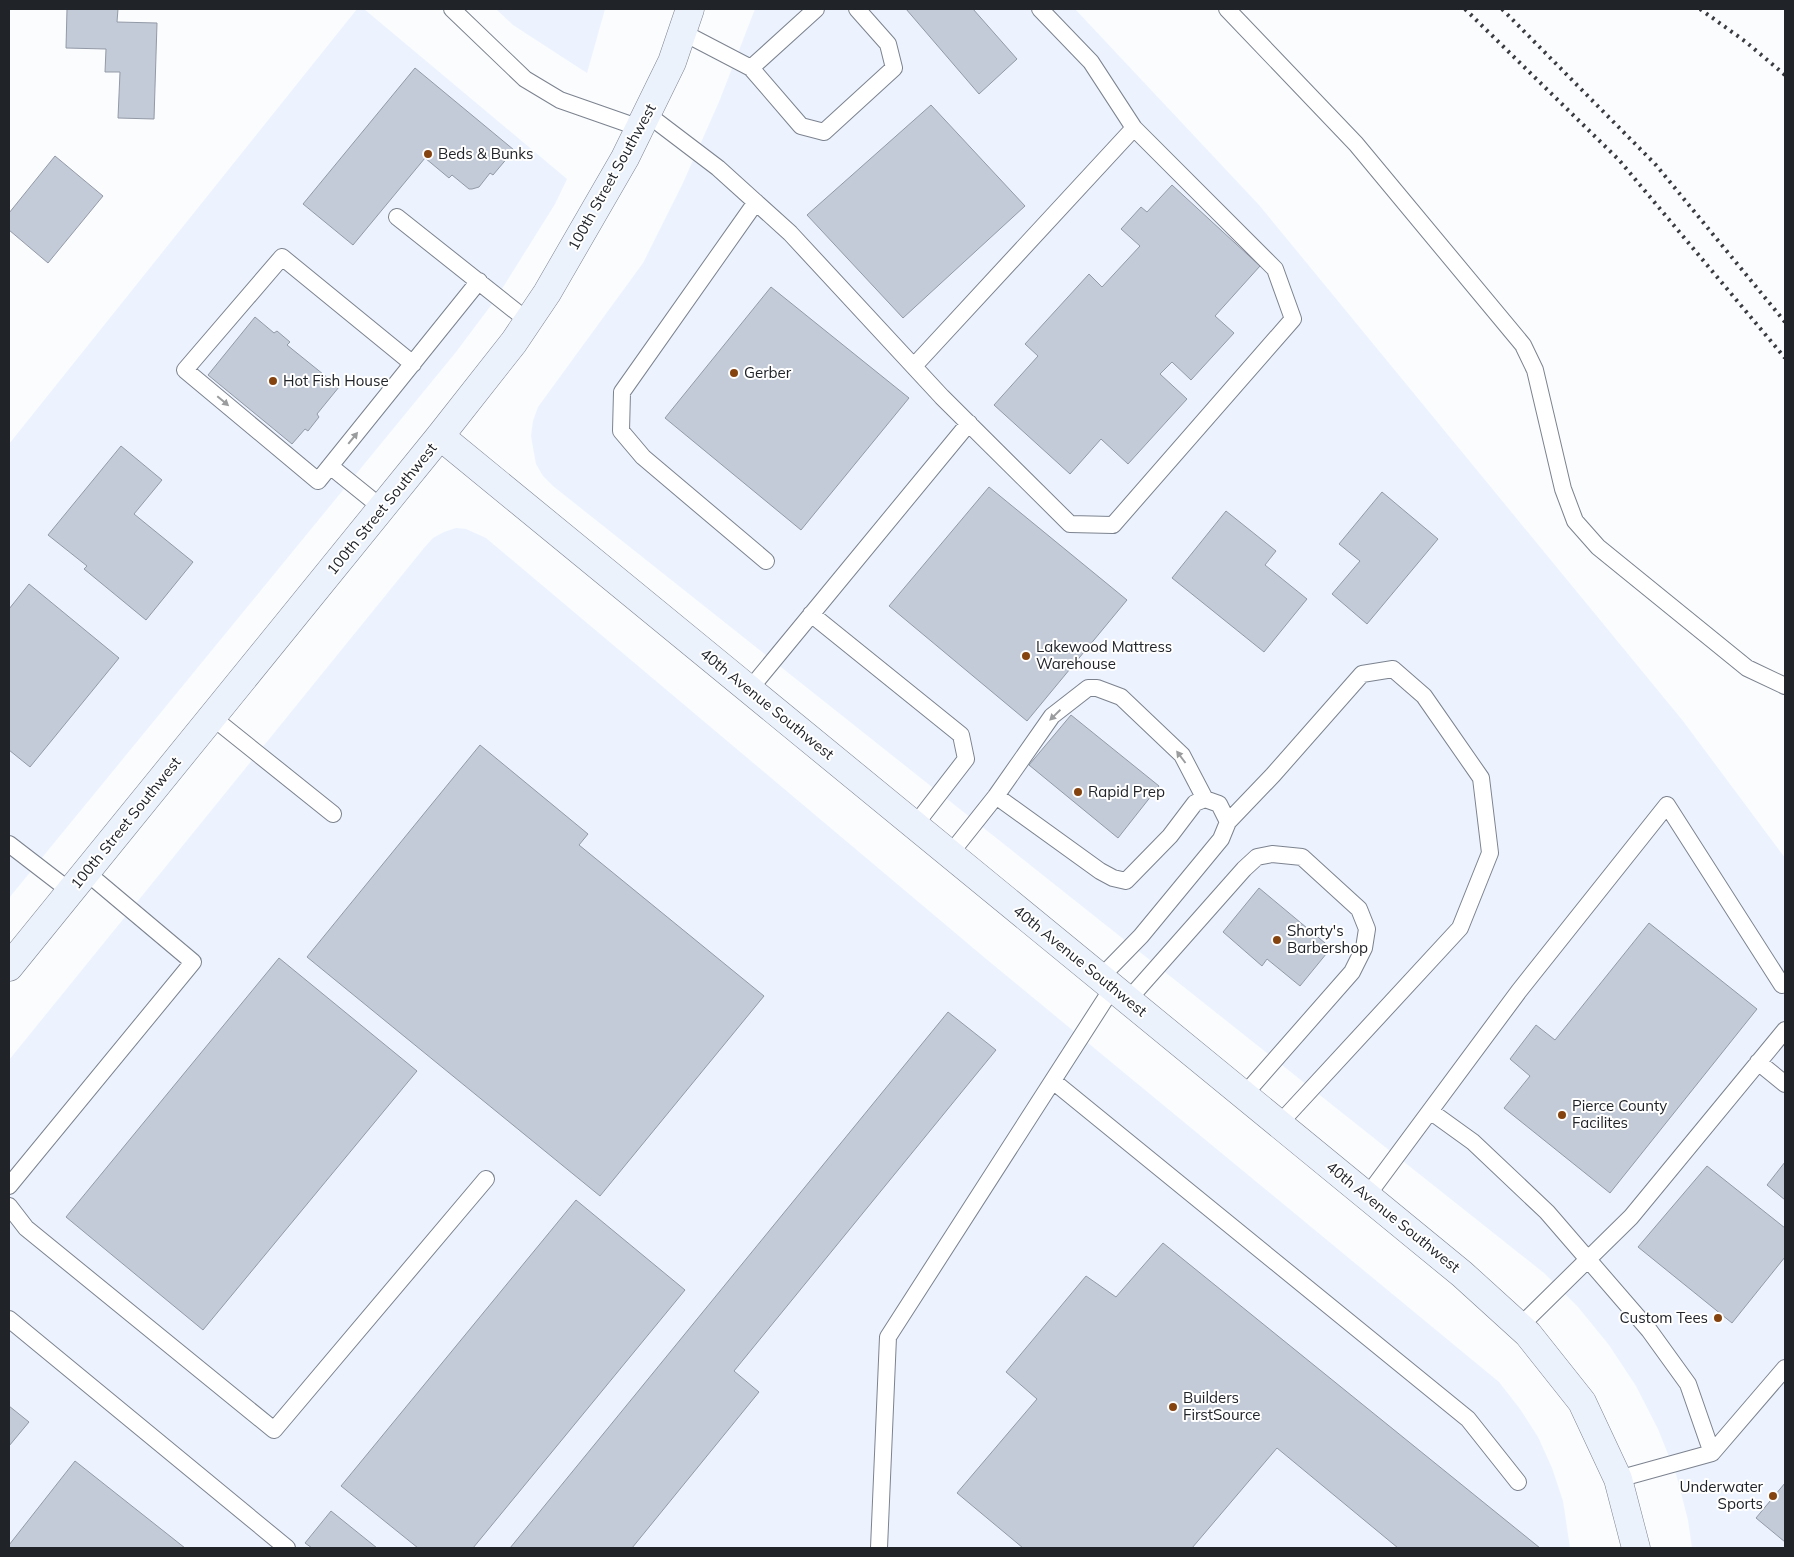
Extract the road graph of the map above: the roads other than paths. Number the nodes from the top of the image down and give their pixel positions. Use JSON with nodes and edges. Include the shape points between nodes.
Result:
{"nodes":[{"id":1,"x":452,"y":9,"type":"edge"},
{"id":2,"x":816,"y":9,"type":"edge"},
{"id":3,"x":857,"y":9,"type":"edge"},
{"id":4,"x":1040,"y":9,"type":"edge"},
{"id":5,"x":1227,"y":9,"type":"edge"},
{"id":6,"x":686,"y":20,"type":"edge"},
{"id":7,"x":751,"y":68,"type":"junction"},
{"id":8,"x":643,"y":121,"type":"junction"},
{"id":9,"x":1134,"y":128,"type":"junction"},
{"id":10,"x":756,"y":202,"type":"junction"},
{"id":11,"x":398,"y":217,"type":"dead end"},
{"id":12,"x":479,"y":281,"type":"junction"},
{"id":13,"x":528,"y":321,"type":"junction"},
{"id":14,"x":413,"y":364,"type":"junction"},
{"id":15,"x":914,"y":366,"type":"junction"},
{"id":16,"x":969,"y":423,"type":"junction"},
{"id":17,"x":440,"y":436,"type":"junction"},
{"id":18,"x":330,"y":466,"type":"junction"},
{"id":19,"x":382,"y":508,"type":"junction"},
{"id":20,"x":766,"y":561,"type":"dead end"},
{"id":21,"x":811,"y":614,"type":"junction"},
{"id":22,"x":1785,"y":686,"type":"edge"},
{"id":23,"x":749,"y":690,"type":"junction"},
{"id":24,"x":212,"y":717,"type":"junction"},
{"id":25,"x":996,"y":796,"type":"junction"},
{"id":26,"x":1205,"y":799,"type":"junction"},
{"id":27,"x":334,"y":814,"type":"dead end"},
{"id":28,"x":1228,"y":822,"type":"junction"},
{"id":29,"x":914,"y":825,"type":"junction"},
{"id":30,"x":9,"y":844,"type":"edge"},
{"id":31,"x":950,"y":854,"type":"junction"},
{"id":32,"x":78,"y":882,"type":"junction"},
{"id":33,"x":9,"y":967,"type":"edge"},
{"id":34,"x":1782,"y":985,"type":"dead end"},
{"id":35,"x":1114,"y":988,"type":"junction"},
{"id":36,"x":1785,"y":1030,"type":"edge"},
{"id":37,"x":1758,"y":1062,"type":"junction"},
{"id":38,"x":1053,"y":1080,"type":"junction"},
{"id":39,"x":1785,"y":1084,"type":"edge"},
{"id":40,"x":1244,"y":1095,"type":"junction"},
{"id":41,"x":1430,"y":1110,"type":"junction"},
{"id":42,"x":1279,"y":1124,"type":"junction"},
{"id":43,"x":486,"y":1179,"type":"dead end"},
{"id":44,"x":9,"y":1186,"type":"edge"},
{"id":45,"x":1367,"y":1196,"type":"junction"},
{"id":46,"x":9,"y":1206,"type":"edge"},
{"id":47,"x":1587,"y":1260,"type":"junction"},
{"id":48,"x":9,"y":1319,"type":"edge"},
{"id":49,"x":1519,"y":1326,"type":"junction"},
{"id":50,"x":1785,"y":1368,"type":"edge"},
{"id":51,"x":1712,"y":1453,"type":"junction"},
{"id":52,"x":1618,"y":1479,"type":"junction"},
{"id":53,"x":1518,"y":1482,"type":"dead end"},
{"id":54,"x":287,"y":1548,"type":"edge"},
{"id":55,"x":879,"y":1548,"type":"edge"},
{"id":56,"x":1636,"y":1548,"type":"edge"}],
"edges":[{"from":1,"to":8,"type":"lane","via":[[525,79],[560,100]]},
{"from":2,"to":7,"type":"lane"},
{"from":3,"to":7,"type":"lane","via":[[888,44],[894,68],[824,132],[801,126]]},
{"from":4,"to":9,"type":"lane","via":[[1091,62]]},
{"from":5,"to":22,"type":"lane","via":[[1356,144],[1523,345],[1535,370],[1562,489],[1576,521],[1598,547],[1747,668]]},
{"from":6,"to":7,"type":"lane"},
{"from":6,"to":8,"type":"street","name":"100th Street Southwest","via":[[672,62]]},
{"from":8,"to":10,"type":"lane","via":[[718,168]]},
{"from":8,"to":13,"type":"street","name":"100th Street Southwest"},
{"from":9,"to":15,"type":"lane"},
{"from":9,"to":16,"type":"lane","via":[[1275,269],[1293,319],[1113,525],[1070,524]]},
{"from":10,"to":15,"type":"lane","via":[[790,233]]},
{"from":10,"to":20,"type":"lane","via":[[622,392],[621,431],[643,457]]},
{"from":11,"to":12,"type":"lane"},
{"from":12,"to":13,"type":"lane"},
{"from":12,"to":14,"type":"lane"},
{"from":13,"to":17,"type":"street","name":"100th Street Southwest"},
{"from":18,"to":14,"type":"lane","one_way":true},
{"from":14,"to":18,"type":"lane","one_way":true,"via":[[282,257],[186,370],[318,481]]},
{"from":15,"to":16,"type":"lane"},
{"from":16,"to":21,"type":"lane"},
{"from":17,"to":19,"type":"street","name":"100th Street Southwest"},
{"from":17,"to":23,"type":"street","name":"40th Avenue Southwest"},
{"from":18,"to":19,"type":"lane"},
{"from":19,"to":24,"type":"street","name":"100th Street Southwest"},
{"from":21,"to":23,"type":"lane"},
{"from":21,"to":29,"type":"lane","via":[[962,735],[966,759]]},
{"from":23,"to":29,"type":"street","name":"40th Avenue Southwest"},
{"from":24,"to":27,"type":"lane"},
{"from":24,"to":32,"type":"street","name":"100th Street Southwest"},
{"from":25,"to":26,"type":"lane","via":[[1100,871],[1126,881],[1170,836],[1196,803]]},
{"from":26,"to":25,"type":"lane","one_way":true,"via":[[1182,755],[1121,696],[1097,688],[1088,688],[1052,716]]},
{"from":25,"to":31,"type":"lane"},
{"from":26,"to":28,"type":"lane","via":[[1219,804]]},
{"from":28,"to":35,"type":"lane","via":[[1221,839],[1158,916]]},
{"from":28,"to":42,"type":"lane","via":[[1362,674],[1393,669],[1424,696],[1481,778],[1490,853],[1460,928]]},
{"from":29,"to":31,"type":"street","name":"40th Avenue Southwest"},
{"from":30,"to":32,"type":"lane"},
{"from":31,"to":35,"type":"street","name":"40th Avenue Southwest"},
{"from":32,"to":33,"type":"street","name":"100th Street Southwest"},
{"from":32,"to":44,"type":"lane","via":[[193,962]]},
{"from":34,"to":41,"type":"lane","via":[[1667,805],[1518,991]]},
{"from":35,"to":38,"type":"lane"},
{"from":35,"to":40,"type":"street","name":"40th Avenue Southwest"},
{"from":35,"to":40,"type":"lane","via":[[1257,857],[1272,854],[1302,857],[1359,909],[1367,929],[1364,948],[1352,972]]},
{"from":36,"to":37,"type":"lane"},
{"from":37,"to":39,"type":"lane"},
{"from":37,"to":47,"type":"lane","via":[[1631,1217]]},
{"from":38,"to":53,"type":"lane","via":[[1468,1419]]},
{"from":38,"to":55,"type":"lane","via":[[888,1337]]},
{"from":40,"to":42,"type":"street","name":"40th Avenue Southwest"},
{"from":41,"to":45,"type":"lane"},
{"from":41,"to":47,"type":"lane","via":[[1472,1142],[1547,1212]]},
{"from":42,"to":45,"type":"street","name":"40th Avenue Southwest"},
{"from":43,"to":46,"type":"lane","via":[[274,1430],[26,1228]]},
{"from":45,"to":49,"type":"street","name":"40th Avenue Southwest"},
{"from":47,"to":49,"type":"lane"},
{"from":47,"to":51,"type":"lane","via":[[1649,1330],[1688,1384]]},
{"from":48,"to":54,"type":"lane"},
{"from":49,"to":52,"type":"street","name":"40th Avenue Southwest","via":[[1582,1402]]},
{"from":50,"to":51,"type":"lane"},
{"from":51,"to":52,"type":"lane"},
{"from":52,"to":56,"type":"street","name":"40th Avenue Southwest"}]}
